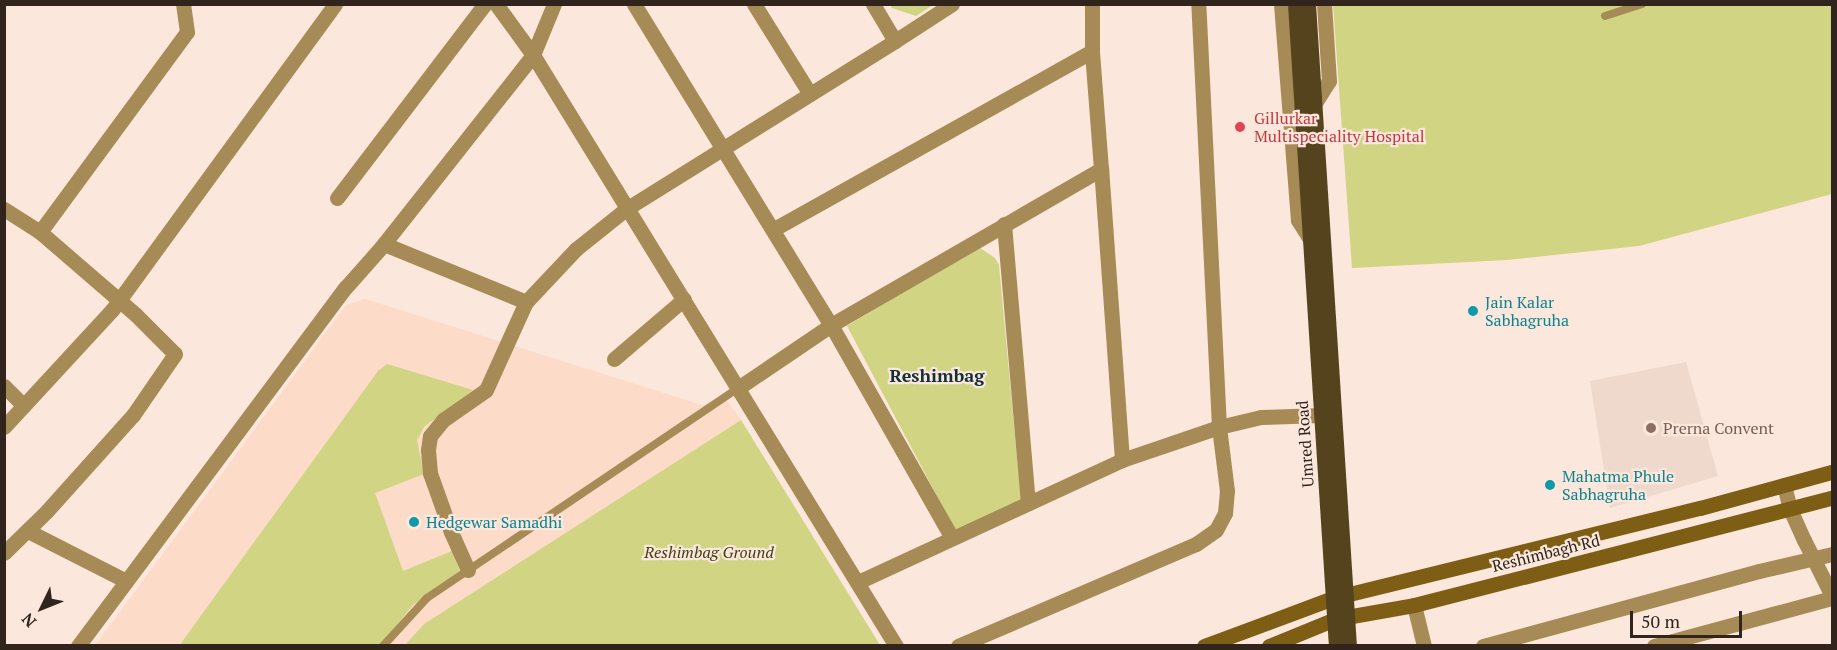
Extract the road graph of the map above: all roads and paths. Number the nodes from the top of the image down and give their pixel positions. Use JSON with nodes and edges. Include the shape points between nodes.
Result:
{"nodes":[{"id":1,"x":183,"y":4,"type":"edge"},
{"id":2,"x":335,"y":4,"type":"edge"},
{"id":3,"x":485,"y":4,"type":"edge"},
{"id":4,"x":496,"y":4,"type":"edge"},
{"id":5,"x":554,"y":4,"type":"edge"},
{"id":6,"x":634,"y":4,"type":"edge"},
{"id":7,"x":754,"y":4,"type":"edge"},
{"id":8,"x":873,"y":4,"type":"edge"},
{"id":9,"x":952,"y":4,"type":"edge"},
{"id":10,"x":1092,"y":4,"type":"edge"},
{"id":11,"x":1198,"y":4,"type":"edge"},
{"id":12,"x":1281,"y":4,"type":"edge"},
{"id":13,"x":1295,"y":4,"type":"edge"},
{"id":14,"x":1308,"y":4,"type":"edge"},
{"id":15,"x":1324,"y":4,"type":"edge"},
{"id":16,"x":1642,"y":4,"type":"edge"},
{"id":17,"x":1605,"y":16,"type":"dead end"},
{"id":18,"x":895,"y":41,"type":"junction"},
{"id":19,"x":1092,"y":51,"type":"junction"},
{"id":20,"x":533,"y":55,"type":"junction"},
{"id":21,"x":810,"y":94,"type":"junction"},
{"id":22,"x":1314,"y":103,"type":"junction"},
{"id":23,"x":723,"y":146,"type":"junction"},
{"id":24,"x":1101,"y":169,"type":"junction"},
{"id":25,"x":337,"y":198,"type":"dead end"},
{"id":26,"x":4,"y":209,"type":"edge"},
{"id":27,"x":626,"y":209,"type":"junction"},
{"id":28,"x":1004,"y":224,"type":"junction"},
{"id":29,"x":774,"y":229,"type":"junction"},
{"id":30,"x":40,"y":232,"type":"junction"},
{"id":31,"x":1311,"y":241,"type":"junction"},
{"id":32,"x":384,"y":244,"type":"junction"},
{"id":33,"x":684,"y":300,"type":"junction"},
{"id":34,"x":118,"y":302,"type":"junction"},
{"id":35,"x":526,"y":302,"type":"junction"},
{"id":36,"x":1322,"y":322,"type":"junction"},
{"id":37,"x":831,"y":326,"type":"junction"},
{"id":38,"x":614,"y":359,"type":"dead end"},
{"id":39,"x":4,"y":386,"type":"edge"},
{"id":40,"x":738,"y":388,"type":"junction"},
{"id":41,"x":24,"y":406,"type":"junction"},
{"id":42,"x":1322,"y":415,"type":"junction"},
{"id":43,"x":4,"y":427,"type":"edge"},
{"id":44,"x":1219,"y":427,"type":"junction"},
{"id":45,"x":1122,"y":460,"type":"junction"},
{"id":46,"x":1833,"y":472,"type":"edge"},
{"id":47,"x":1784,"y":485,"type":"junction"},
{"id":48,"x":1833,"y":498,"type":"edge"},
{"id":49,"x":1028,"y":502,"type":"junction"},
{"id":50,"x":1790,"y":508,"type":"junction"},
{"id":51,"x":27,"y":531,"type":"junction"},
{"id":52,"x":952,"y":538,"type":"junction"},
{"id":53,"x":4,"y":553,"type":"edge"},
{"id":54,"x":1833,"y":554,"type":"edge"},
{"id":55,"x":1812,"y":558,"type":"junction"},
{"id":56,"x":468,"y":570,"type":"junction"},
{"id":57,"x":126,"y":581,"type":"junction"},
{"id":58,"x":858,"y":582,"type":"junction"},
{"id":59,"x":1340,"y":596,"type":"junction"},
{"id":60,"x":1833,"y":597,"type":"edge"},
{"id":61,"x":1414,"y":605,"type":"junction"},
{"id":62,"x":1341,"y":619,"type":"junction"},
{"id":63,"x":78,"y":645,"type":"edge"},
{"id":64,"x":383,"y":645,"type":"edge"},
{"id":65,"x":896,"y":645,"type":"edge"},
{"id":66,"x":958,"y":645,"type":"edge"},
{"id":67,"x":1204,"y":645,"type":"edge"},
{"id":68,"x":1269,"y":645,"type":"edge"},
{"id":69,"x":1336,"y":645,"type":"edge"},
{"id":70,"x":1349,"y":645,"type":"edge"},
{"id":71,"x":1424,"y":645,"type":"edge"},
{"id":72,"x":1483,"y":645,"type":"edge"},
{"id":73,"x":1654,"y":645,"type":"edge"}],
"edges":[{"from":1,"to":30,"type":"street","via":[[187,32]]},
{"from":2,"to":34,"type":"street"},
{"from":3,"to":25,"type":"street"},
{"from":4,"to":20,"type":"street"},
{"from":5,"to":20,"type":"street"},
{"from":6,"to":23,"type":"street"},
{"from":7,"to":21,"type":"street"},
{"from":8,"to":18,"type":"street"},
{"from":9,"to":18,"type":"street"},
{"from":10,"to":19,"type":"street"},
{"from":11,"to":44,"type":"street"},
{"from":12,"to":31,"type":"street","via":[[1298,220]]},
{"from":13,"to":31,"type":"main road","name":"Umred Road"},
{"from":14,"to":22,"type":"main road"},
{"from":15,"to":22,"type":"street","via":[[1329,81]]},
{"from":16,"to":17,"type":"lane"},
{"from":18,"to":21,"type":"street"},
{"from":19,"to":24,"type":"street"},
{"from":19,"to":29,"type":"street"},
{"from":20,"to":27,"type":"street"},
{"from":20,"to":32,"type":"street"},
{"from":21,"to":23,"type":"street"},
{"from":22,"to":36,"type":"main road"},
{"from":23,"to":27,"type":"street"},
{"from":23,"to":29,"type":"street"},
{"from":24,"to":28,"type":"street"},
{"from":24,"to":45,"type":"street"},
{"from":26,"to":30,"type":"street"},
{"from":27,"to":33,"type":"street"},
{"from":27,"to":35,"type":"street","via":[[576,249]]},
{"from":28,"to":37,"type":"street"},
{"from":28,"to":49,"type":"street"},
{"from":29,"to":37,"type":"street"},
{"from":30,"to":34,"type":"street"},
{"from":31,"to":36,"type":"main road","name":"Umred Road"},
{"from":32,"to":35,"type":"street"},
{"from":32,"to":57,"type":"street","via":[[346,287]]},
{"from":33,"to":38,"type":"street"},
{"from":33,"to":40,"type":"street"},
{"from":34,"to":41,"type":"street"},
{"from":34,"to":51,"type":"street","via":[[175,354],[133,415]]},
{"from":35,"to":56,"type":"street","via":[[486,390],[443,420],[429,436],[430,473]]},
{"from":36,"to":42,"type":"main road","name":"Umred Road"},
{"from":36,"to":59,"type":"main road"},
{"from":37,"to":40,"type":"street"},
{"from":37,"to":52,"type":"street"},
{"from":39,"to":41,"type":"street"},
{"from":40,"to":56,"type":"lane"},
{"from":40,"to":58,"type":"street"},
{"from":41,"to":43,"type":"street"},
{"from":42,"to":44,"type":"street","via":[[1261,417]]},
{"from":42,"to":59,"type":"main road","name":"Umred Road"},
{"from":44,"to":45,"type":"street"},
{"from":44,"to":66,"type":"street","via":[[1227,491],[1225,513],[1216,530],[1196,544]]},
{"from":45,"to":49,"type":"street"},
{"from":46,"to":47,"type":"main road"},
{"from":47,"to":50,"type":"street"},
{"from":47,"to":59,"type":"main road"},
{"from":48,"to":50,"type":"main road","name":"Reshimbagh Rd"},
{"from":49,"to":52,"type":"street"},
{"from":50,"to":55,"type":"street"},
{"from":50,"to":61,"type":"main road","name":"Reshimbagh Rd"},
{"from":51,"to":53,"type":"street"},
{"from":51,"to":57,"type":"street"},
{"from":52,"to":58,"type":"street"},
{"from":54,"to":55,"type":"street"},
{"from":55,"to":60,"type":"street"},
{"from":55,"to":72,"type":"street"},
{"from":56,"to":64,"type":"lane","via":[[427,598]]},
{"from":57,"to":63,"type":"street"},
{"from":58,"to":65,"type":"street"},
{"from":59,"to":62,"type":"main road"},
{"from":59,"to":67,"type":"main road"},
{"from":60,"to":73,"type":"street"},
{"from":61,"to":62,"type":"main road","name":"Reshimbagh Rd"},
{"from":61,"to":71,"type":"street"},
{"from":62,"to":68,"type":"main road","name":"Reshimbagh Rd"},
{"from":62,"to":69,"type":"main road"},
{"from":62,"to":70,"type":"main road"}]}
